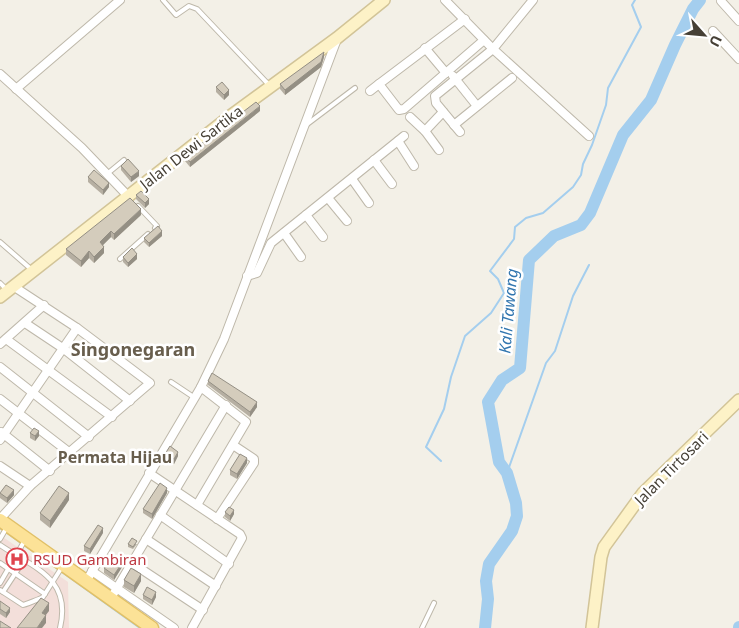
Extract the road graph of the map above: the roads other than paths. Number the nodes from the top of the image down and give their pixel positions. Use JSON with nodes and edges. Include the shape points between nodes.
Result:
{"nodes":[{"id":1,"x":120,"y":0,"type":"edge"},
{"id":2,"x":163,"y":0,"type":"edge"},
{"id":3,"x":384,"y":0,"type":"edge"},
{"id":4,"x":445,"y":0,"type":"edge"},
{"id":5,"x":533,"y":0,"type":"edge"},
{"id":6,"x":721,"y":1,"type":"dead end"},
{"id":7,"x":465,"y":19,"type":"junction"},
{"id":8,"x":739,"y":21,"type":"edge"},
{"id":9,"x":713,"y":32,"type":"dead end"},
{"id":10,"x":337,"y":38,"type":"junction"},
{"id":11,"x":484,"y":40,"type":"junction"},
{"id":12,"x":425,"y":48,"type":"junction"},
{"id":13,"x":492,"y":49,"type":"junction"},
{"id":14,"x":739,"y":59,"type":"edge"},
{"id":15,"x":447,"y":72,"type":"junction"},
{"id":16,"x":0,"y":74,"type":"edge"},
{"id":17,"x":512,"y":78,"type":"dead end"},
{"id":18,"x":456,"y":80,"type":"junction"},
{"id":19,"x":379,"y":84,"type":"junction"},
{"id":20,"x":271,"y":86,"type":"junction"},
{"id":21,"x":355,"y":88,"type":"dead end"},
{"id":22,"x":16,"y":89,"type":"junction"},
{"id":23,"x":370,"y":91,"type":"dead end"},
{"id":24,"x":476,"y":106,"type":"junction"},
{"id":25,"x":443,"y":112,"type":"junction"},
{"id":26,"x":410,"y":117,"type":"dead end"},
{"id":27,"x":454,"y":124,"type":"junction"},
{"id":28,"x":306,"y":125,"type":"junction"},
{"id":29,"x":425,"y":131,"type":"junction"},
{"id":30,"x":460,"y":132,"type":"dead end"},
{"id":31,"x":589,"y":136,"type":"dead end"},
{"id":32,"x":439,"y":150,"type":"dead end"},
{"id":33,"x":124,"y":160,"type":"edge"},
{"id":34,"x":374,"y":160,"type":"junction"},
{"id":35,"x":414,"y":166,"type":"dead end"},
{"id":36,"x":108,"y":174,"type":"junction"},
{"id":37,"x":352,"y":178,"type":"junction"},
{"id":38,"x":392,"y":184,"type":"dead end"},
{"id":39,"x":128,"y":195,"type":"junction"},
{"id":40,"x":328,"y":198,"type":"junction"},
{"id":41,"x":369,"y":203,"type":"dead end"},
{"id":42,"x":306,"y":215,"type":"junction"},
{"id":43,"x":347,"y":221,"type":"dead end"},
{"id":44,"x":284,"y":233,"type":"junction"},
{"id":45,"x":323,"y":237,"type":"dead end"},
{"id":46,"x":0,"y":242,"type":"edge"},
{"id":47,"x":301,"y":257,"type":"dead end"},
{"id":48,"x":120,"y":259,"type":"dead end"},
{"id":49,"x":32,"y":270,"type":"junction"},
{"id":50,"x":246,"y":276,"type":"junction"},
{"id":51,"x":5,"y":289,"type":"edge"},
{"id":52,"x":44,"y":306,"type":"junction"},
{"id":53,"x":25,"y":323,"type":"junction"},
{"id":54,"x":77,"y":328,"type":"junction"},
{"id":55,"x":3,"y":342,"type":"edge"},
{"id":56,"x":64,"y":349,"type":"junction"},
{"id":57,"x":0,"y":367,"type":"edge"},
{"id":58,"x":49,"y":370,"type":"junction"},
{"id":59,"x":172,"y":382,"type":"dead end"},
{"id":60,"x":201,"y":387,"type":"junction"},
{"id":61,"x":34,"y":393,"type":"junction"},
{"id":62,"x":195,"y":398,"type":"junction"},
{"id":63,"x":0,"y":399,"type":"edge"},
{"id":64,"x":739,"y":400,"type":"edge"},
{"id":65,"x":130,"y":401,"type":"junction"},
{"id":66,"x":226,"y":406,"type":"junction"},
{"id":67,"x":19,"y":413,"type":"junction"},
{"id":68,"x":112,"y":417,"type":"junction"},
{"id":69,"x":1,"y":435,"type":"edge"},
{"id":70,"x":89,"y":437,"type":"junction"},
{"id":71,"x":233,"y":445,"type":"junction"},
{"id":72,"x":70,"y":454,"type":"junction"},
{"id":73,"x":0,"y":466,"type":"edge"},
{"id":74,"x":50,"y":471,"type":"junction"},
{"id":75,"x":149,"y":473,"type":"junction"},
{"id":76,"x":30,"y":486,"type":"junction"},
{"id":77,"x":174,"y":490,"type":"junction"},
{"id":78,"x":196,"y":505,"type":"junction"},
{"id":79,"x":160,"y":515,"type":"junction"},
{"id":80,"x":3,"y":516,"type":"edge"},
{"id":81,"x":217,"y":520,"type":"junction"},
{"id":82,"x":146,"y":538,"type":"junction"},
{"id":83,"x":0,"y":539,"type":"edge"},
{"id":84,"x":23,"y":543,"type":"junction"},
{"id":85,"x":0,"y":545,"type":"edge"},
{"id":86,"x":16,"y":556,"type":"junction"},
{"id":87,"x":24,"y":560,"type":"junction"},
{"id":88,"x":0,"y":563,"type":"edge"},
{"id":89,"x":132,"y":563,"type":"junction"},
{"id":90,"x":229,"y":564,"type":"junction"},
{"id":91,"x":8,"y":569,"type":"junction"},
{"id":92,"x":62,"y":569,"type":"junction"},
{"id":93,"x":16,"y":574,"type":"junction"},
{"id":94,"x":89,"y":575,"type":"junction"},
{"id":95,"x":54,"y":582,"type":"junction"},
{"id":96,"x":0,"y":584,"type":"edge"},
{"id":97,"x":216,"y":586,"type":"junction"},
{"id":98,"x":2,"y":591,"type":"edge"},
{"id":99,"x":114,"y":593,"type":"junction"},
{"id":100,"x":45,"y":594,"type":"junction"},
{"id":101,"x":434,"y":603,"type":"dead end"},
{"id":102,"x":203,"y":610,"type":"junction"},
{"id":103,"x":60,"y":628,"type":"edge"},
{"id":104,"x":152,"y":628,"type":"edge"},
{"id":105,"x":174,"y":628,"type":"edge"},
{"id":106,"x":192,"y":628,"type":"edge"},
{"id":107,"x":422,"y":628,"type":"edge"},
{"id":108,"x":592,"y":628,"type":"edge"}],
"edges":[{"from":1,"to":22,"type":"street"},
{"from":2,"to":20,"type":"lane","via":[[176,14],[189,6],[197,9]]},
{"from":3,"to":10,"type":"main road","name":"Jalan Dewi Sartika"},
{"from":4,"to":7,"type":"street"},
{"from":5,"to":13,"type":"street"},
{"from":6,"to":8,"type":"street"},
{"from":7,"to":11,"type":"street"},
{"from":7,"to":12,"type":"street"},
{"from":9,"to":14,"type":"street"},
{"from":10,"to":20,"type":"main road","name":"Jalan Dewi Sartika"},
{"from":10,"to":28,"type":"street"},
{"from":11,"to":13,"type":"street"},
{"from":11,"to":15,"type":"street"},
{"from":12,"to":15,"type":"street"},
{"from":12,"to":19,"type":"street"},
{"from":13,"to":18,"type":"street"},
{"from":13,"to":31,"type":"street"},
{"from":15,"to":18,"type":"street"},
{"from":15,"to":19,"type":"street","via":[[402,110]]},
{"from":16,"to":22,"type":"street"},
{"from":17,"to":24,"type":"street"},
{"from":18,"to":24,"type":"street"},
{"from":18,"to":25,"type":"street","via":[[435,96]]},
{"from":19,"to":23,"type":"street"},
{"from":20,"to":39,"type":"main road","name":"Jalan Dewi Sartika"},
{"from":21,"to":28,"type":"lane"},
{"from":22,"to":36,"type":"street"},
{"from":24,"to":27,"type":"street"},
{"from":25,"to":27,"type":"street"},
{"from":25,"to":29,"type":"street"},
{"from":26,"to":29,"type":"street"},
{"from":27,"to":30,"type":"street"},
{"from":28,"to":50,"type":"street"},
{"from":29,"to":32,"type":"street"},
{"from":33,"to":36,"type":"lane"},
{"from":34,"to":35,"type":"street","via":[[401,138]]},
{"from":34,"to":37,"type":"street"},
{"from":34,"to":38,"type":"street"},
{"from":36,"to":39,"type":"street"},
{"from":37,"to":40,"type":"street"},
{"from":37,"to":41,"type":"street"},
{"from":39,"to":48,"type":"lane","via":[[157,226]]},
{"from":39,"to":49,"type":"main road","name":"Jalan Dewi Sartika"},
{"from":40,"to":42,"type":"street"},
{"from":40,"to":43,"type":"street"},
{"from":42,"to":44,"type":"street"},
{"from":42,"to":45,"type":"street"},
{"from":44,"to":47,"type":"street"},
{"from":44,"to":50,"type":"street","via":[[271,243],[257,272]]},
{"from":46,"to":49,"type":"lane"},
{"from":49,"to":51,"type":"main road","name":"Jalan Dewi Sartika"},
{"from":50,"to":60,"type":"street","via":[[224,338]]},
{"from":51,"to":52,"type":"street"},
{"from":52,"to":53,"type":"street"},
{"from":52,"to":54,"type":"street"},
{"from":53,"to":55,"type":"street"},
{"from":53,"to":56,"type":"street"},
{"from":54,"to":56,"type":"street"},
{"from":54,"to":65,"type":"street","via":[[149,381],[148,386]]},
{"from":55,"to":58,"type":"street"},
{"from":56,"to":58,"type":"street"},
{"from":56,"to":65,"type":"street"},
{"from":57,"to":61,"type":"street"},
{"from":58,"to":61,"type":"street"},
{"from":58,"to":68,"type":"street"},
{"from":59,"to":62,"type":"lane"},
{"from":60,"to":62,"type":"street"},
{"from":60,"to":66,"type":"street"},
{"from":61,"to":67,"type":"street"},
{"from":61,"to":70,"type":"street"},
{"from":62,"to":75,"type":"street"},
{"from":63,"to":67,"type":"street"},
{"from":64,"to":108,"type":"main road","name":"Jalan Tirtosari","via":[[643,493],[604,547]]},
{"from":65,"to":68,"type":"street"},
{"from":66,"to":71,"type":"street","via":[[246,422]]},
{"from":66,"to":77,"type":"street"},
{"from":67,"to":69,"type":"street"},
{"from":67,"to":72,"type":"street"},
{"from":68,"to":70,"type":"street"},
{"from":69,"to":74,"type":"street"},
{"from":70,"to":72,"type":"street"},
{"from":71,"to":78,"type":"street"},
{"from":71,"to":81,"type":"street","via":[[254,459],[254,463]]},
{"from":72,"to":74,"type":"street"},
{"from":73,"to":76,"type":"street"},
{"from":74,"to":76,"type":"street"},
{"from":75,"to":77,"type":"street"},
{"from":75,"to":94,"type":"street"},
{"from":76,"to":80,"type":"street"},
{"from":77,"to":78,"type":"street"},
{"from":77,"to":79,"type":"street"},
{"from":78,"to":81,"type":"street"},
{"from":79,"to":82,"type":"street"},
{"from":79,"to":90,"type":"street"},
{"from":80,"to":83,"type":"lane"},
{"from":80,"to":84,"type":"main road"},
{"from":81,"to":90,"type":"street","via":[[242,538]]},
{"from":82,"to":89,"type":"street"},
{"from":82,"to":97,"type":"street"},
{"from":84,"to":86,"type":"lane"},
{"from":84,"to":92,"type":"main road"},
{"from":85,"to":86,"type":"lane"},
{"from":86,"to":87,"type":"lane"},
{"from":86,"to":91,"type":"lane"},
{"from":87,"to":93,"type":"lane"},
{"from":87,"to":95,"type":"lane"},
{"from":88,"to":91,"type":"lane"},
{"from":89,"to":99,"type":"street"},
{"from":89,"to":102,"type":"street"},
{"from":90,"to":97,"type":"street"},
{"from":91,"to":93,"type":"lane"},
{"from":91,"to":96,"type":"lane"},
{"from":92,"to":94,"type":"main road"},
{"from":92,"to":95,"type":"lane"},
{"from":93,"to":98,"type":"lane"},
{"from":93,"to":100,"type":"lane"},
{"from":94,"to":99,"type":"main road"},
{"from":95,"to":100,"type":"lane"},
{"from":95,"to":103,"type":"lane","via":[[61,601]]},
{"from":97,"to":102,"type":"street"},
{"from":98,"to":100,"type":"lane","via":[[23,605]]},
{"from":99,"to":104,"type":"main road"},
{"from":99,"to":105,"type":"street"},
{"from":101,"to":107,"type":"lane"},
{"from":102,"to":106,"type":"street"}]}
